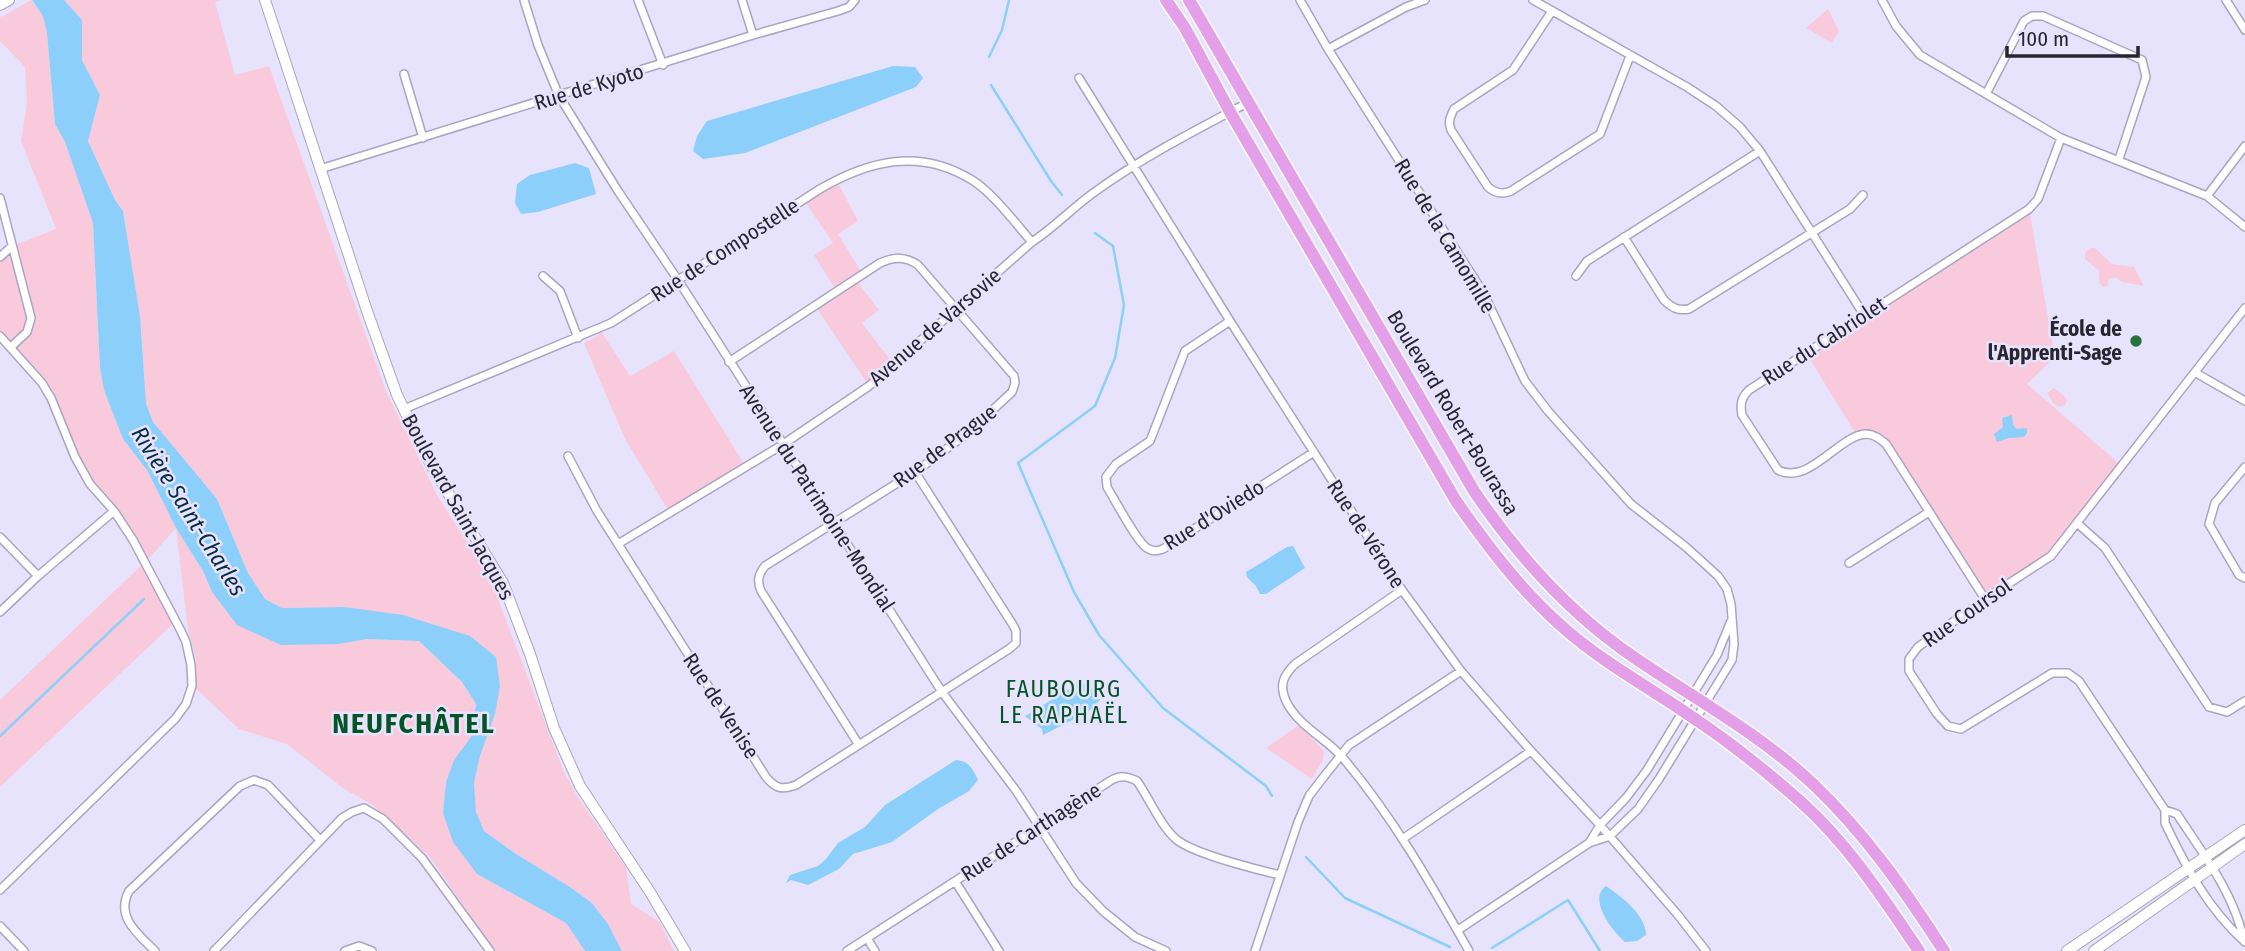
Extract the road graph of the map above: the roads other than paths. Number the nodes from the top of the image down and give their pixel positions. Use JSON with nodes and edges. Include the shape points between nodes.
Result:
{"nodes":[{"id":1,"x":9,"y":0,"type":"edge"},
{"id":2,"x":265,"y":0,"type":"edge"},
{"id":3,"x":524,"y":0,"type":"edge"},
{"id":4,"x":638,"y":0,"type":"edge"},
{"id":5,"x":742,"y":0,"type":"edge"},
{"id":6,"x":855,"y":0,"type":"edge"},
{"id":7,"x":1166,"y":0,"type":"edge"},
{"id":8,"x":1189,"y":0,"type":"edge"},
{"id":9,"x":1300,"y":0,"type":"edge"},
{"id":10,"x":1425,"y":0,"type":"edge"},
{"id":11,"x":1533,"y":0,"type":"edge"},
{"id":12,"x":1882,"y":0,"type":"edge"},
{"id":13,"x":2226,"y":0,"type":"edge"},
{"id":14,"x":0,"y":5,"type":"edge"},
{"id":15,"x":1552,"y":11,"type":"junction"},
{"id":16,"x":2245,"y":30,"type":"edge"},
{"id":17,"x":753,"y":35,"type":"junction"},
{"id":18,"x":1328,"y":49,"type":"junction"},
{"id":19,"x":1630,"y":56,"type":"junction"},
{"id":20,"x":663,"y":65,"type":"junction"},
{"id":21,"x":404,"y":74,"type":"dead end"},
{"id":22,"x":1079,"y":78,"type":"dead end"},
{"id":23,"x":1986,"y":94,"type":"junction"},
{"id":24,"x":559,"y":96,"type":"junction"},
{"id":25,"x":1247,"y":103,"type":"junction"},
{"id":26,"x":1230,"y":112,"type":"junction"},
{"id":27,"x":423,"y":138,"type":"junction"},
{"id":28,"x":2061,"y":138,"type":"junction"},
{"id":29,"x":2245,"y":146,"type":"edge"},
{"id":30,"x":1760,"y":151,"type":"junction"},
{"id":31,"x":2119,"y":159,"type":"junction"},
{"id":32,"x":1133,"y":166,"type":"junction"},
{"id":33,"x":320,"y":169,"type":"junction"},
{"id":34,"x":1863,"y":195,"type":"dead end"},
{"id":35,"x":2207,"y":196,"type":"junction"},
{"id":36,"x":0,"y":198,"type":"edge"},
{"id":37,"x":2245,"y":227,"type":"edge"},
{"id":38,"x":1812,"y":231,"type":"junction"},
{"id":39,"x":1624,"y":237,"type":"junction"},
{"id":40,"x":1032,"y":242,"type":"junction"},
{"id":41,"x":12,"y":246,"type":"junction"},
{"id":42,"x":0,"y":257,"type":"edge"},
{"id":43,"x":543,"y":276,"type":"dead end"},
{"id":44,"x":1576,"y":276,"type":"dead end"},
{"id":45,"x":678,"y":280,"type":"junction"},
{"id":46,"x":2245,"y":307,"type":"edge"},
{"id":47,"x":956,"y":310,"type":"junction"},
{"id":48,"x":1864,"y":315,"type":"junction"},
{"id":49,"x":1230,"y":321,"type":"junction"},
{"id":50,"x":0,"y":336,"type":"edge"},
{"id":51,"x":578,"y":338,"type":"junction"},
{"id":52,"x":11,"y":347,"type":"junction"},
{"id":53,"x":729,"y":362,"type":"junction"},
{"id":54,"x":2196,"y":373,"type":"junction"},
{"id":55,"x":2245,"y":401,"type":"edge"},
{"id":56,"x":404,"y":409,"type":"junction"},
{"id":57,"x":782,"y":445,"type":"junction"},
{"id":58,"x":1314,"y":452,"type":"junction"},
{"id":59,"x":568,"y":456,"type":"dead end"},
{"id":60,"x":2245,"y":467,"type":"edge"},
{"id":61,"x":915,"y":472,"type":"junction"},
{"id":62,"x":114,"y":511,"type":"junction"},
{"id":63,"x":1929,"y":512,"type":"junction"},
{"id":64,"x":834,"y":522,"type":"junction"},
{"id":65,"x":2077,"y":523,"type":"junction"},
{"id":66,"x":0,"y":537,"type":"edge"},
{"id":67,"x":618,"y":544,"type":"junction"},
{"id":68,"x":1849,"y":563,"type":"dead end"},
{"id":69,"x":38,"y":576,"type":"junction"},
{"id":70,"x":2245,"y":578,"type":"edge"},
{"id":71,"x":1402,"y":590,"type":"junction"},
{"id":72,"x":1986,"y":599,"type":"junction"},
{"id":73,"x":0,"y":612,"type":"edge"},
{"id":74,"x":1732,"y":618,"type":"junction"},
{"id":75,"x":1461,"y":671,"type":"junction"},
{"id":76,"x":942,"y":692,"type":"junction"},
{"id":77,"x":1692,"y":695,"type":"junction"},
{"id":78,"x":2245,"y":701,"type":"edge"},
{"id":79,"x":1704,"y":702,"type":"junction"},
{"id":80,"x":1683,"y":711,"type":"junction"},
{"id":81,"x":1696,"y":719,"type":"junction"},
{"id":82,"x":859,"y":745,"type":"junction"},
{"id":83,"x":1531,"y":751,"type":"junction"},
{"id":84,"x":1341,"y":755,"type":"junction"},
{"id":85,"x":2165,"y":810,"type":"junction"},
{"id":86,"x":1600,"y":825,"type":"junction"},
{"id":87,"x":1039,"y":826,"type":"junction"},
{"id":88,"x":2245,"y":830,"type":"edge"},
{"id":89,"x":1609,"y":836,"type":"junction"},
{"id":90,"x":1404,"y":838,"type":"junction"},
{"id":91,"x":320,"y":840,"type":"junction"},
{"id":92,"x":1589,"y":843,"type":"junction"},
{"id":93,"x":2245,"y":844,"type":"edge"},
{"id":94,"x":2208,"y":862,"type":"junction"},
{"id":95,"x":2188,"y":868,"type":"junction"},
{"id":96,"x":1280,"y":875,"type":"junction"},
{"id":97,"x":2193,"y":879,"type":"junction"},
{"id":98,"x":955,"y":881,"type":"junction"},
{"id":99,"x":0,"y":890,"type":"edge"},
{"id":100,"x":0,"y":926,"type":"edge"},
{"id":101,"x":1458,"y":930,"type":"junction"},
{"id":102,"x":867,"y":938,"type":"junction"},
{"id":103,"x":2245,"y":942,"type":"edge"},
{"id":104,"x":488,"y":950,"type":"edge"},
{"id":105,"x":23,"y":951,"type":"edge"},
{"id":106,"x":155,"y":951,"type":"edge"},
{"id":107,"x":214,"y":951,"type":"edge"},
{"id":108,"x":345,"y":951,"type":"edge"},
{"id":109,"x":372,"y":951,"type":"edge"},
{"id":110,"x":685,"y":951,"type":"edge"},
{"id":111,"x":847,"y":951,"type":"edge"},
{"id":112,"x":875,"y":951,"type":"edge"},
{"id":113,"x":999,"y":951,"type":"edge"},
{"id":114,"x":1166,"y":951,"type":"edge"},
{"id":115,"x":1255,"y":951,"type":"edge"},
{"id":116,"x":1469,"y":951,"type":"edge"},
{"id":117,"x":1706,"y":951,"type":"edge"},
{"id":118,"x":1919,"y":951,"type":"edge"},
{"id":119,"x":1944,"y":951,"type":"edge"},
{"id":120,"x":2067,"y":951,"type":"edge"},
{"id":121,"x":2094,"y":951,"type":"edge"}],
"edges":[{"from":1,"to":14,"type":"street"},
{"from":2,"to":33,"type":"street","name":"Boulevard Saint-Jacques"},
{"from":3,"to":24,"type":"street","name":"Avenue du Patrimoine-Mondial"},
{"from":4,"to":20,"type":"street"},
{"from":5,"to":17,"type":"street"},
{"from":6,"to":17,"type":"street","name":"Rue de Kyoto","via":[[838,11]]},
{"from":7,"to":26,"type":"highway","name":"Boulevard Robert-Bourassa"},
{"from":8,"to":25,"type":"highway","name":"Boulevard Robert-Bourassa"},
{"from":9,"to":18,"type":"street","name":"Rue de la Camomille"},
{"from":10,"to":18,"type":"street"},
{"from":11,"to":15,"type":"street"},
{"from":12,"to":23,"type":"street","via":[[1920,55]]},
{"from":13,"to":16,"type":"street"},
{"from":15,"to":19,"type":"street"},
{"from":15,"to":19,"type":"street","via":[[1513,70],[1450,116],[1454,136],[1493,191],[1511,191],[1600,134]]},
{"from":17,"to":20,"type":"street","name":"Rue de Kyoto"},
{"from":18,"to":74,"type":"street","name":"Rue de la Camomille","via":[[1484,294],[1525,382],[1631,504],[1718,576],[1727,589]]},
{"from":19,"to":30,"type":"street","via":[[1716,106]]},
{"from":20,"to":24,"type":"street","name":"Rue de Kyoto"},
{"from":21,"to":27,"type":"street"},
{"from":22,"to":32,"type":"street","name":"Rue de Vérone"},
{"from":23,"to":28,"type":"street"},
{"from":23,"to":31,"type":"street","via":[[2024,21],[2032,16],[2043,16],[2142,60],[2146,77]]},
{"from":24,"to":27,"type":"street","name":"Rue de Kyoto"},
{"from":24,"to":45,"type":"street","name":"Avenue du Patrimoine-Mondial"},
{"from":25,"to":26,"type":"street","name":"Avenue de Varsovie"},
{"from":25,"to":77,"type":"highway","name":"Boulevard Robert-Bourassa","via":[[1492,519],[1541,578],[1595,628]]},
{"from":26,"to":32,"type":"street","name":"Avenue de Varsovie"},
{"from":26,"to":80,"type":"highway","name":"Boulevard Robert-Bourassa","via":[[1456,501],[1496,557],[1542,608],[1590,650]]},
{"from":27,"to":33,"type":"street","name":"Rue de Kyoto"},
{"from":28,"to":31,"type":"street"},
{"from":28,"to":48,"type":"street","name":"Rue du Cabriolet","via":[[2038,199],[2029,209]]},
{"from":29,"to":35,"type":"street"},
{"from":30,"to":38,"type":"street"},
{"from":30,"to":39,"type":"street"},
{"from":31,"to":35,"type":"street"},
{"from":32,"to":40,"type":"street","name":"Avenue de Varsovie"},
{"from":32,"to":49,"type":"street","name":"Rue de Vérone"},
{"from":33,"to":56,"type":"street","name":"Boulevard Saint-Jacques"},
{"from":34,"to":38,"type":"street","via":[[1850,209]]},
{"from":35,"to":37,"type":"street"},
{"from":36,"to":41,"type":"street"},
{"from":38,"to":39,"type":"street","via":[[1679,311],[1664,300]]},
{"from":38,"to":48,"type":"street"},
{"from":39,"to":44,"type":"street","via":[[1587,261]]},
{"from":40,"to":45,"type":"street","name":"Rue de Compostelle","via":[[974,181],[929,163],[878,163],[844,175]]},
{"from":40,"to":47,"type":"street","name":"Avenue de Varsovie"},
{"from":41,"to":42,"type":"street"},
{"from":41,"to":52,"type":"street","via":[[31,318],[27,332]]},
{"from":43,"to":51,"type":"street","via":[[559,291]]},
{"from":45,"to":51,"type":"street","name":"Rue de Compostelle","via":[[611,323]]},
{"from":45,"to":53,"type":"street","name":"Avenue du Patrimoine-Mondial"},
{"from":46,"to":54,"type":"street","name":"Rue Coursol"},
{"from":47,"to":53,"type":"street","name":"Rue de Prague","via":[[918,265],[890,259]]},
{"from":47,"to":57,"type":"street","name":"Avenue de Varsovie","via":[[869,386]]},
{"from":47,"to":61,"type":"street","name":"Rue de Prague","via":[[1011,371],[1012,392],[968,433]]},
{"from":48,"to":63,"type":"street","name":"Rue du Cabriolet","via":[[1749,390],[1740,405],[1742,415],[1785,474],[1796,474],[1857,436],[1877,436]]},
{"from":49,"to":58,"type":"street","name":"Rue de Vérone"},
{"from":49,"to":58,"type":"street","name":"Rue d'Oviedo","via":[[1185,351],[1150,441],[1116,464],[1106,477],[1107,487],[1142,544],[1151,550],[1163,549]]},
{"from":50,"to":52,"type":"street"},
{"from":51,"to":56,"type":"street","name":"Rue de Compostelle"},
{"from":52,"to":62,"type":"street","via":[[51,398],[90,484]]},
{"from":53,"to":57,"type":"street","name":"Avenue du Patrimoine-Mondial"},
{"from":54,"to":55,"type":"street"},
{"from":54,"to":65,"type":"street","name":"Rue Coursol"},
{"from":56,"to":110,"type":"street","name":"Boulevard Saint-Jacques","via":[[431,465],[503,583],[554,728],[580,786]]},
{"from":57,"to":64,"type":"street","name":"Avenue du Patrimoine-Mondial"},
{"from":57,"to":67,"type":"street","name":"Avenue de Varsovie"},
{"from":58,"to":71,"type":"street","name":"Rue de Vérone"},
{"from":59,"to":67,"type":"street","name":"Rue de Venise"},
{"from":60,"to":70,"type":"street","via":[[2216,503],[2209,524]]},
{"from":61,"to":64,"type":"street","name":"Rue de Prague"},
{"from":61,"to":76,"type":"street","name":"Rue de Venise","via":[[1016,631],[1016,643],[1010,649]]},
{"from":62,"to":69,"type":"street"},
{"from":62,"to":99,"type":"street","via":[[186,642],[192,686],[175,719]]},
{"from":63,"to":68,"type":"street"},
{"from":63,"to":72,"type":"street","name":"Rue du Cabriolet"},
{"from":64,"to":76,"type":"street","name":"Avenue du Patrimoine-Mondial"},
{"from":64,"to":82,"type":"street","name":"Rue de Prague","via":[[765,566],[758,580]]},
{"from":65,"to":72,"type":"street","name":"Rue Coursol","via":[[2051,556]]},
{"from":65,"to":78,"type":"street","via":[[2105,548],[2209,707],[2227,712]]},
{"from":66,"to":69,"type":"street"},
{"from":67,"to":82,"type":"street","name":"Rue de Venise","via":[[773,785],[780,789],[796,785]]},
{"from":69,"to":73,"type":"street"},
{"from":71,"to":75,"type":"street","name":"Rue de Vérone"},
{"from":71,"to":84,"type":"street","via":[[1295,664],[1281,683],[1295,715]]},
{"from":72,"to":85,"type":"street","name":"Rue Coursol","via":[[1918,647],[1909,659],[1909,671],[1942,720],[1961,729],[2052,673],[2068,673],[2079,681]]},
{"from":74,"to":77,"type":"street","via":[[1717,655]]},
{"from":74,"to":79,"type":"street","name":"Rue de la Camomille","via":[[1732,660]]},
{"from":75,"to":83,"type":"street","name":"Rue de Vérone"},
{"from":75,"to":84,"type":"street","via":[[1349,745]]},
{"from":76,"to":82,"type":"street","name":"Rue de Venise"},
{"from":76,"to":87,"type":"street","name":"Avenue du Patrimoine-Mondial"},
{"from":77,"to":79,"type":"highway","name":"Boulevard Robert-Bourassa"},
{"from":77,"to":80,"type":"street"},
{"from":79,"to":81,"type":"street","name":"Rue de la Camomille"},
{"from":79,"to":119,"type":"highway","name":"Boulevard Robert-Bourassa","via":[[1813,784],[1903,887]]},
{"from":80,"to":81,"type":"highway","name":"Boulevard Robert-Bourassa"},
{"from":80,"to":86,"type":"street","via":[[1647,770]]},
{"from":81,"to":89,"type":"street","name":"Rue de la Camomille","via":[[1645,799]]},
{"from":81,"to":118,"type":"highway","name":"Boulevard Robert-Bourassa","via":[[1801,802],[1841,842]]},
{"from":83,"to":86,"type":"street","name":"Rue de Vérone"},
{"from":83,"to":90,"type":"street"},
{"from":84,"to":90,"type":"street"},
{"from":84,"to":96,"type":"street","via":[[1309,796]]},
{"from":85,"to":94,"type":"street","name":"Rue Coursol","via":[[2177,814]]},
{"from":85,"to":95,"type":"street","name":"Rue Coursol","via":[[2165,823]]},
{"from":86,"to":89,"type":"street","name":"Rue de Vérone"},
{"from":86,"to":92,"type":"street"},
{"from":87,"to":96,"type":"street","name":"Rue de Carthagène","via":[[1113,779],[1129,777],[1137,781],[1177,840]]},
{"from":87,"to":98,"type":"street","name":"Rue de Carthagène"},
{"from":87,"to":114,"type":"street","name":"Avenue du Patrimoine-Mondial","via":[[1076,883],[1103,911],[1135,937]]},
{"from":88,"to":94,"type":"street"},
{"from":89,"to":92,"type":"street"},
{"from":89,"to":117,"type":"street","name":"Rue de Vérone"},
{"from":90,"to":101,"type":"street"},
{"from":91,"to":104,"type":"street","via":[[352,812],[364,808],[383,819],[422,858]]},
{"from":91,"to":106,"type":"street","via":[[268,785],[254,780],[240,786],[129,891],[124,908],[129,925]]},
{"from":91,"to":107,"type":"street"},
{"from":92,"to":101,"type":"street"},
{"from":93,"to":94,"type":"street"},
{"from":94,"to":95,"type":"street"},
{"from":94,"to":97,"type":"street"},
{"from":94,"to":103,"type":"street","name":"Rue Coursol"},
{"from":95,"to":97,"type":"street","name":"Rue Coursol"},
{"from":95,"to":120,"type":"street"},
{"from":96,"to":115,"type":"street"},
{"from":97,"to":103,"type":"street","name":"Rue Coursol","via":[[2229,929]]},
{"from":97,"to":121,"type":"street"},
{"from":98,"to":102,"type":"street","name":"Rue de Carthagène"},
{"from":98,"to":113,"type":"street"},
{"from":100,"to":105,"type":"street"},
{"from":101,"to":116,"type":"street"},
{"from":102,"to":111,"type":"street","name":"Rue de Carthagène"},
{"from":102,"to":112,"type":"street"},
{"from":108,"to":109,"type":"street","via":[[359,946]]}]}
